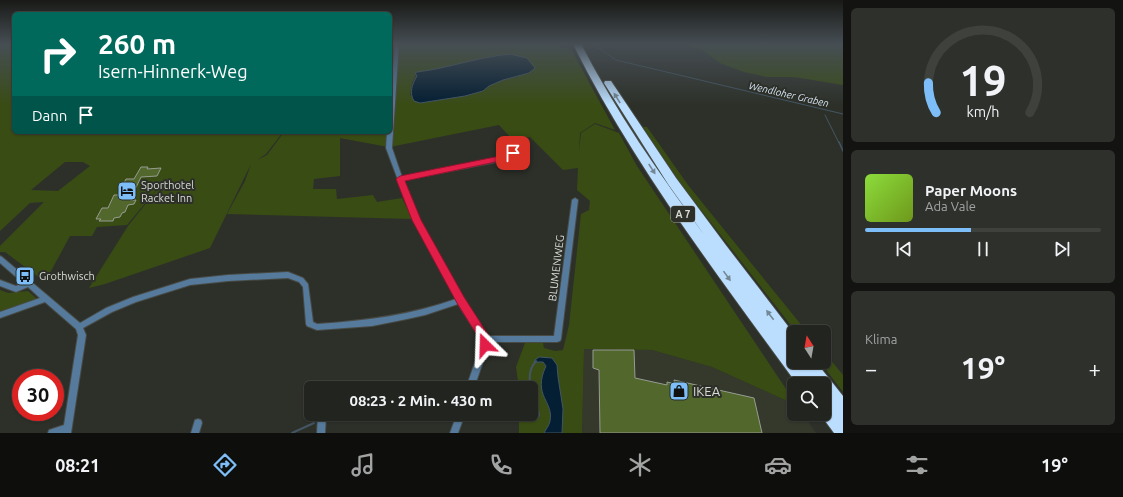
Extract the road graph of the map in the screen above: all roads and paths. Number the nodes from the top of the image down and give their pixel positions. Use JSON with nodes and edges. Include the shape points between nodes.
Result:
{"nodes":[{"id":1,"x":395,"y":64,"type":"edge"},
{"id":2,"x":589,"y":64,"type":"edge"},
{"id":3,"x":598,"y":64,"type":"edge"},
{"id":4,"x":392,"y":107,"type":"edge"},
{"id":5,"x":390,"y":134,"type":"edge"},
{"id":6,"x":502,"y":159,"type":"dead end"},
{"id":7,"x":400,"y":179,"type":"junction"},
{"id":8,"x":575,"y":200,"type":"dead end"},
{"id":9,"x":0,"y":259,"type":"edge"},
{"id":10,"x":0,"y":283,"type":"edge"},
{"id":11,"x":29,"y":284,"type":"junction"},
{"id":12,"x":45,"y":299,"type":"junction"},
{"id":13,"x":460,"y":300,"type":"junction"},
{"id":14,"x":0,"y":315,"type":"edge"},
{"id":15,"x":79,"y":327,"type":"junction"},
{"id":16,"x":787,"y":337,"type":"edge"},
{"id":17,"x":485,"y":340,"type":"junction"},
{"id":18,"x":812,"y":369,"type":"edge"},
{"id":19,"x":802,"y":377,"type":"edge"},
{"id":20,"x":818,"y":377,"type":"edge"},
{"id":21,"x":472,"y":381,"type":"edge"},
{"id":22,"x":831,"y":393,"type":"edge"},
{"id":23,"x":843,"y":409,"type":"edge"},
{"id":24,"x":831,"y":415,"type":"edge"},
{"id":25,"x":322,"y":421,"type":"edge"},
{"id":26,"x":458,"y":421,"type":"edge"},
{"id":27,"x":198,"y":423,"type":"dead end"},
{"id":28,"x":67,"y":430,"type":"edge"},
{"id":29,"x":843,"y":431,"type":"edge"},
{"id":30,"x":52,"y":433,"type":"edge"},
{"id":31,"x":195,"y":433,"type":"edge"},
{"id":32,"x":321,"y":433,"type":"edge"},
{"id":33,"x":454,"y":433,"type":"edge"}],
"edges":[{"from":1,"to":4,"type":"street"},
{"from":2,"to":19,"type":"highway","number":"A 7","one_way":true,"via":[[662,184]]},
{"from":16,"to":3,"type":"highway","number":"A 7","one_way":true,"via":[[668,175],[625,111]]},
{"from":5,"to":7,"type":"street","via":[[389,148]]},
{"from":6,"to":7,"type":"street"},
{"from":7,"to":13,"type":"street","via":[[416,220]]},
{"from":8,"to":17,"type":"street","name":"BLUMENWEG","via":[[557,339]]},
{"from":9,"to":11,"type":"street"},
{"from":10,"to":11,"type":"street","via":[[16,289]]},
{"from":11,"to":12,"type":"street"},
{"from":12,"to":14,"type":"street"},
{"from":12,"to":15,"type":"street"},
{"from":13,"to":15,"type":"street","via":[[425,313],[398,319],[317,327],[310,324],[306,286],[294,276],[221,279],[190,282],[135,299]]},
{"from":13,"to":17,"type":"street"},
{"from":15,"to":28,"type":"street","via":[[82,334]]},
{"from":17,"to":21,"type":"street"},
{"from":18,"to":20,"type":"highway"},
{"from":22,"to":23,"type":"highway"},
{"from":24,"to":29,"type":"highway"},
{"from":25,"to":32,"type":"street"},
{"from":26,"to":33,"type":"street"},
{"from":27,"to":31,"type":"street"},
{"from":28,"to":30,"type":"street"}]}
